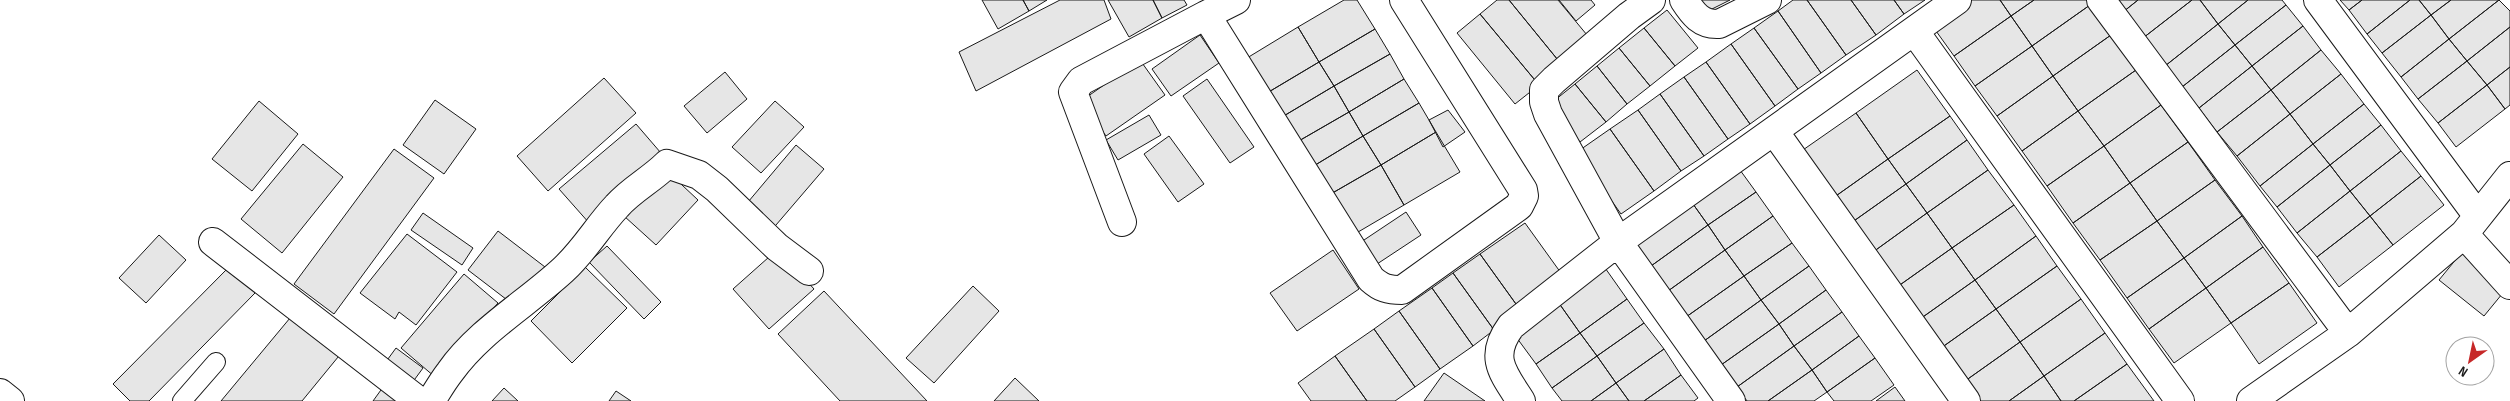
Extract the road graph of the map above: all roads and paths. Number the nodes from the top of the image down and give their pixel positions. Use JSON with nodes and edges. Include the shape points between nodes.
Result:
{"nodes":[{"id":1,"x":1236,"y":0,"type":"edge"},
{"id":2,"x":1404,"y":0,"type":"edge"},
{"id":3,"x":1651,"y":0,"type":"edge"},
{"id":4,"x":1684,"y":0,"type":"edge"},
{"id":5,"x":1767,"y":0,"type":"edge"},
{"id":6,"x":1957,"y":0,"type":"edge"},
{"id":7,"x":2101,"y":0,"type":"edge"},
{"id":8,"x":2318,"y":0,"type":"edge"},
{"id":9,"x":1206,"y":15,"type":"junction"},
{"id":10,"x":1915,"y":32,"type":"junction"},
{"id":11,"x":1774,"y":131,"type":"junction"},
{"id":12,"x":2510,"y":176,"type":"edge"},
{"id":13,"x":1122,"y":222,"type":"dead end"},
{"id":14,"x":2470,"y":224,"type":"junction"},
{"id":15,"x":212,"y":242,"type":"dead end"},
{"id":16,"x":1618,"y":242,"type":"junction"},
{"id":17,"x":809,"y":271,"type":"dead end"},
{"id":18,"x":2510,"y":284,"type":"edge"},
{"id":19,"x":2348,"y":334,"type":"junction"},
{"id":20,"x":216,"y":362,"type":"dead end"},
{"id":21,"x":0,"y":393,"type":"edge"},
{"id":22,"x":10,"y":401,"type":"edge"},
{"id":23,"x":182,"y":401,"type":"edge"},
{"id":24,"x":418,"y":401,"type":"edge"},
{"id":25,"x":431,"y":401,"type":"edge"},
{"id":26,"x":1521,"y":401,"type":"edge"},
{"id":27,"x":1731,"y":401,"type":"edge"},
{"id":28,"x":1966,"y":401,"type":"edge"},
{"id":29,"x":2180,"y":401,"type":"edge"},
{"id":30,"x":2250,"y":401,"type":"edge"}],
"edges":[{"from":1,"to":9,"type":"street"},
{"from":2,"to":9,"type":"street","via":[[1524,196],[1519,206],[1402,290],[1380,287],[1371,279]]},
{"from":3,"to":16,"type":"street","via":[[1544,90],[1548,114]]},
{"from":4,"to":5,"type":"street","via":[[1695,17],[1710,25],[1719,24]]},
{"from":6,"to":10,"type":"street"},
{"from":7,"to":19,"type":"street"},
{"from":8,"to":14,"type":"street"},
{"from":9,"to":13,"type":"street","via":[[1081,81],[1073,92]]},
{"from":10,"to":11,"type":"street"},
{"from":10,"to":29,"type":"street"},
{"from":11,"to":16,"type":"street"},
{"from":11,"to":28,"type":"street"},
{"from":12,"to":14,"type":"street"},
{"from":14,"to":18,"type":"street"},
{"from":14,"to":19,"type":"street"},
{"from":15,"to":24,"type":"street"},
{"from":16,"to":26,"type":"street","via":[[1511,326],[1504,335],[1498,352],[1502,371]]},
{"from":16,"to":27,"type":"street"},
{"from":17,"to":25,"type":"street","via":[[777,247],[718,189],[699,175],[667,164],[617,206],[565,268],[472,348],[450,371]]},
{"from":19,"to":30,"type":"street"},
{"from":20,"to":23,"type":"lane"},
{"from":21,"to":22,"type":"street"}]}
